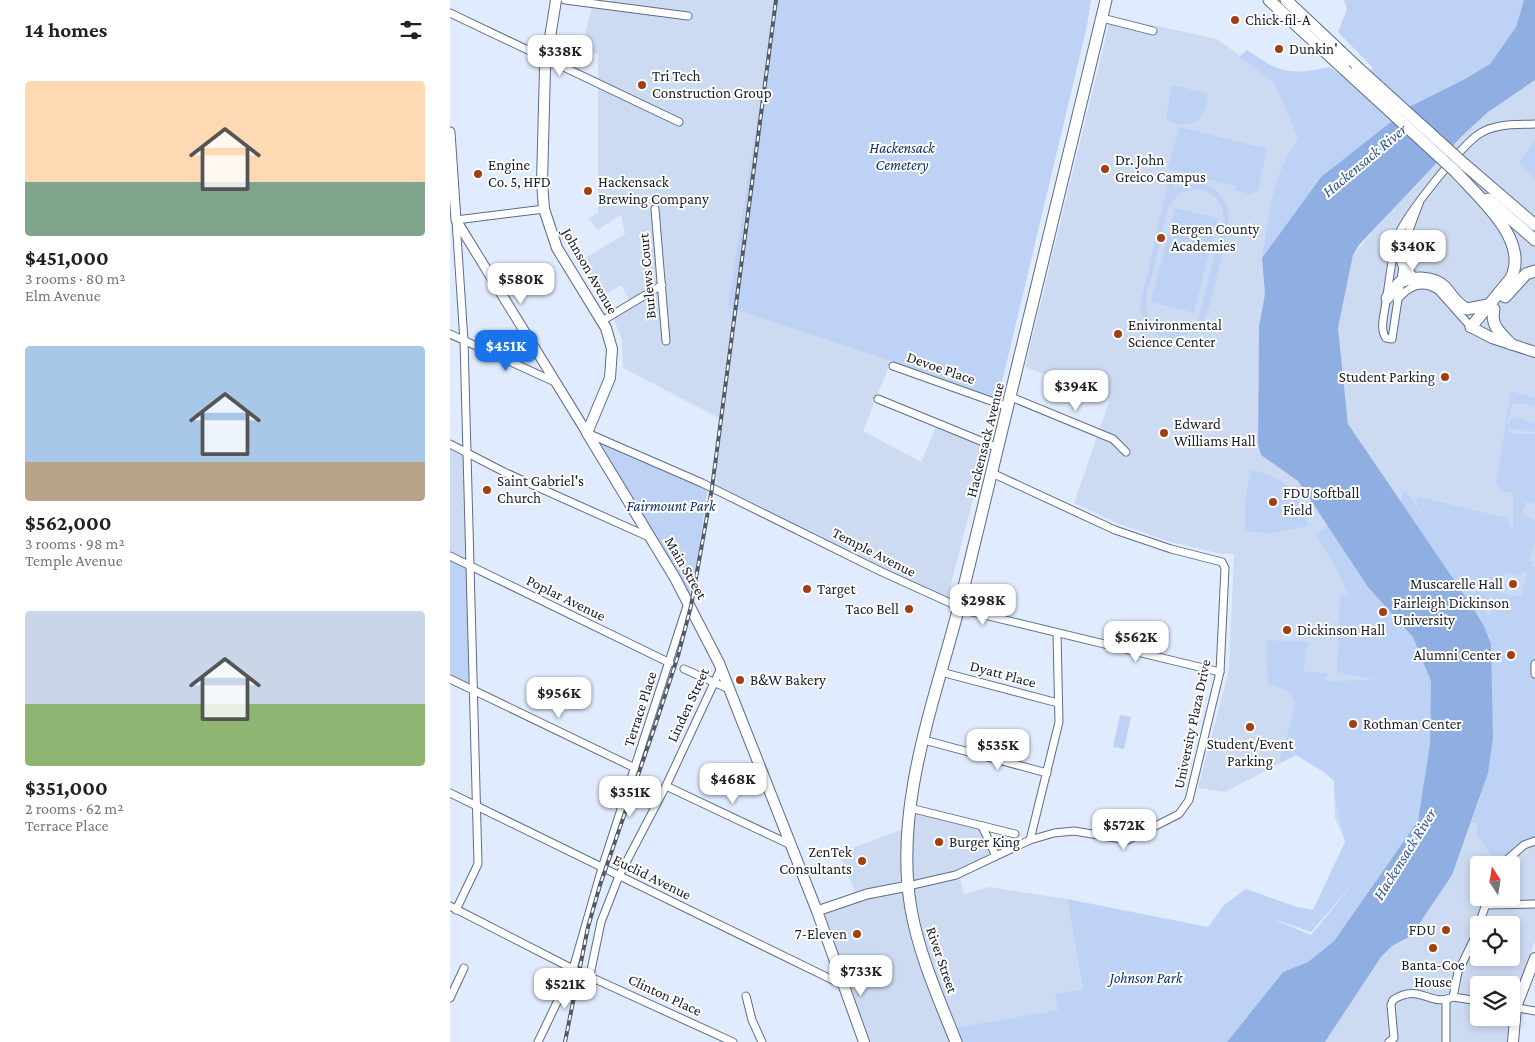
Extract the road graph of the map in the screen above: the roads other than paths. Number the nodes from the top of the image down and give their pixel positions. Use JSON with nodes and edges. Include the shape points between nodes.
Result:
{"nodes":[{"id":1,"x":556,"y":0,"type":"edge"},
{"id":2,"x":565,"y":0,"type":"edge"},
{"id":3,"x":1106,"y":0,"type":"edge"},
{"id":4,"x":1269,"y":0,"type":"edge"},
{"id":5,"x":1286,"y":0,"type":"edge"},
{"id":6,"x":450,"y":13,"type":"edge"},
{"id":7,"x":688,"y":16,"type":"dead end"},
{"id":8,"x":1102,"y":18,"type":"junction"},
{"id":9,"x":1153,"y":31,"type":"dead end"},
{"id":10,"x":546,"y":59,"type":"junction"},
{"id":11,"x":679,"y":122,"type":"dead end"},
{"id":12,"x":1535,"y":124,"type":"edge"},
{"id":13,"x":450,"y":132,"type":"edge"},
{"id":14,"x":1460,"y":168,"type":"junction"},
{"id":15,"x":1420,"y":201,"type":"junction"},
{"id":16,"x":544,"y":209,"type":"junction"},
{"id":17,"x":655,"y":209,"type":"dead end"},
{"id":18,"x":453,"y":220,"type":"edge"},
{"id":19,"x":1535,"y":225,"type":"edge"},
{"id":20,"x":1535,"y":240,"type":"edge"},
{"id":21,"x":1403,"y":263,"type":"junction"},
{"id":22,"x":1535,"y":271,"type":"edge"},
{"id":23,"x":1412,"y":278,"type":"junction"},
{"id":24,"x":1400,"y":282,"type":"junction"},
{"id":25,"x":662,"y":285,"type":"junction"},
{"id":26,"x":1392,"y":299,"type":"junction"},
{"id":27,"x":1491,"y":307,"type":"junction"},
{"id":28,"x":602,"y":321,"type":"junction"},
{"id":29,"x":1474,"y":329,"type":"junction"},
{"id":30,"x":450,"y":334,"type":"edge"},
{"id":31,"x":464,"y":341,"type":"junction"},
{"id":32,"x":666,"y":341,"type":"dead end"},
{"id":33,"x":1510,"y":344,"type":"junction"},
{"id":34,"x":1535,"y":352,"type":"edge"},
{"id":35,"x":894,"y":366,"type":"dead end"},
{"id":36,"x":557,"y":383,"type":"junction"},
{"id":37,"x":878,"y":399,"type":"dead end"},
{"id":38,"x":1009,"y":402,"type":"junction"},
{"id":39,"x":587,"y":433,"type":"junction"},
{"id":40,"x":450,"y":444,"type":"edge"},
{"id":41,"x":998,"y":448,"type":"junction"},
{"id":42,"x":467,"y":452,"type":"junction"},
{"id":43,"x":1126,"y":452,"type":"dead end"},
{"id":44,"x":992,"y":473,"type":"junction"},
{"id":45,"x":652,"y":538,"type":"junction"},
{"id":46,"x":450,"y":556,"type":"edge"},
{"id":47,"x":471,"y":566,"type":"junction"},
{"id":48,"x":689,"y":602,"type":"junction"},
{"id":49,"x":959,"y":607,"type":"junction"},
{"id":50,"x":1057,"y":634,"type":"junction"},
{"id":51,"x":670,"y":663,"type":"junction"},
{"id":52,"x":1535,"y":664,"type":"edge"},
{"id":53,"x":721,"y":668,"type":"junction"},
{"id":54,"x":684,"y":669,"type":"dead end"},
{"id":55,"x":941,"y":672,"type":"junction"},
{"id":56,"x":1220,"y":672,"type":"junction"},
{"id":57,"x":1535,"y":674,"type":"edge"},
{"id":58,"x":450,"y":679,"type":"edge"},
{"id":59,"x":714,"y":682,"type":"junction"},
{"id":60,"x":730,"y":689,"type":"junction"},
{"id":61,"x":474,"y":690,"type":"junction"},
{"id":62,"x":1058,"y":703,"type":"junction"},
{"id":63,"x":924,"y":740,"type":"junction"},
{"id":64,"x":635,"y":768,"type":"junction"},
{"id":65,"x":1047,"y":772,"type":"junction"},
{"id":66,"x":666,"y":786,"type":"junction"},
{"id":67,"x":450,"y":793,"type":"edge"},
{"id":68,"x":476,"y":806,"type":"junction"},
{"id":69,"x":910,"y":808,"type":"junction"},
{"id":70,"x":982,"y":826,"type":"junction"},
{"id":71,"x":1015,"y":834,"type":"dead end"},
{"id":72,"x":1030,"y":840,"type":"junction"},
{"id":73,"x":1535,"y":841,"type":"edge"},
{"id":74,"x":791,"y":845,"type":"junction"},
{"id":75,"x":996,"y":856,"type":"junction"},
{"id":76,"x":1511,"y":856,"type":"edge"},
{"id":77,"x":602,"y":868,"type":"junction"},
{"id":78,"x":619,"y":876,"type":"junction"},
{"id":79,"x":908,"y":886,"type":"junction"},
{"id":80,"x":1520,"y":903,"type":"edge"},
{"id":81,"x":1535,"y":904,"type":"edge"},
{"id":82,"x":1485,"y":906,"type":"edge"},
{"id":83,"x":453,"y":908,"type":"edge"},
{"id":84,"x":817,"y":911,"type":"junction"},
{"id":85,"x":1535,"y":958,"type":"edge"},
{"id":86,"x":464,"y":968,"type":"dead end"},
{"id":87,"x":573,"y":968,"type":"junction"},
{"id":88,"x":590,"y":976,"type":"junction"},
{"id":89,"x":844,"y":985,"type":"junction"},
{"id":90,"x":1520,"y":991,"type":"edge"},
{"id":91,"x":746,"y":996,"type":"dead end"},
{"id":92,"x":450,"y":998,"type":"edge"},
{"id":93,"x":1450,"y":998,"type":"junction"},
{"id":94,"x":1470,"y":1000,"type":"edge"},
{"id":95,"x":1520,"y":1008,"type":"edge"},
{"id":96,"x":1535,"y":1011,"type":"edge"},
{"id":97,"x":1513,"y":1026,"type":"edge"},
{"id":98,"x":538,"y":1042,"type":"edge"},
{"id":99,"x":733,"y":1042,"type":"edge"},
{"id":100,"x":762,"y":1042,"type":"edge"},
{"id":101,"x":864,"y":1042,"type":"edge"},
{"id":102,"x":956,"y":1042,"type":"edge"},
{"id":103,"x":1389,"y":1042,"type":"edge"},
{"id":104,"x":1446,"y":1042,"type":"edge"},
{"id":105,"x":1513,"y":1042,"type":"edge"}],
"edges":[{"from":1,"to":10,"type":"main road","name":"Johnson Avenue"},
{"from":2,"to":7,"type":"street"},
{"from":3,"to":8,"type":"main road","name":"Hackensack Avenue"},
{"from":4,"to":14,"type":"main road","bridge":true},
{"from":5,"to":14,"type":"main road","bridge":true},
{"from":6,"to":10,"type":"street"},
{"from":8,"to":9,"type":"street"},
{"from":8,"to":38,"type":"main road","name":"Hackensack Avenue"},
{"from":10,"to":11,"type":"street"},
{"from":10,"to":16,"type":"main road","name":"Johnson Avenue"},
{"from":12,"to":15,"type":"street","via":[[1500,126],[1480,133]]},
{"from":13,"to":18,"type":"street","name":"Main Street"},
{"from":14,"to":19,"type":"main road"},
{"from":14,"to":20,"type":"main road"},
{"from":14,"to":27,"type":"main road","via":[[1514,245],[1516,269]]},
{"from":15,"to":21,"type":"street","via":[[1408,233]]},
{"from":15,"to":26,"type":"street","via":[[1399,234]]},
{"from":16,"to":18,"type":"street"},
{"from":16,"to":28,"type":"main road","name":"Johnson Avenue","via":[[557,248]]},
{"from":17,"to":25,"type":"street","name":"Burlews Court"},
{"from":18,"to":31,"type":"street"},
{"from":18,"to":36,"type":"street","name":"Main Street"},
{"from":21,"to":23,"type":"main road"},
{"from":21,"to":24,"type":"street"},
{"from":22,"to":27,"type":"main road","via":[[1526,274]]},
{"from":23,"to":24,"type":"main road"},
{"from":23,"to":27,"type":"main road","via":[[1441,284],[1455,301],[1467,309]]},
{"from":24,"to":26,"type":"main road"},
{"from":25,"to":28,"type":"street"},
{"from":25,"to":32,"type":"street","name":"Burlews Court"},
{"from":26,"to":26,"type":"street","via":[[1392,339],[1384,335],[1382,326]]},
{"from":26,"to":29,"type":"street","via":[[1416,285],[1432,286]]},
{"from":27,"to":29,"type":"main road"},
{"from":27,"to":33,"type":"main road","via":[[1498,332]]},
{"from":28,"to":39,"type":"main road","name":"Johnson Avenue","via":[[612,349],[612,369]]},
{"from":29,"to":33,"type":"main road"},
{"from":30,"to":31,"type":"street"},
{"from":31,"to":36,"type":"street"},
{"from":31,"to":42,"type":"street"},
{"from":33,"to":34,"type":"main road"},
{"from":35,"to":38,"type":"street","name":"Devoe Place"},
{"from":36,"to":39,"type":"street","name":"Main Street"},
{"from":37,"to":41,"type":"street"},
{"from":38,"to":41,"type":"main road","name":"Hackensack Avenue"},
{"from":38,"to":43,"type":"street","name":"Devoe Place","via":[[1113,439]]},
{"from":39,"to":45,"type":"main road","name":"Main Street"},
{"from":39,"to":49,"type":"street","name":"Temple Avenue","via":[[702,483]]},
{"from":40,"to":42,"type":"street"},
{"from":41,"to":44,"type":"main road","name":"Hackensack Avenue"},
{"from":42,"to":45,"type":"street","via":[[504,472]]},
{"from":42,"to":47,"type":"street"},
{"from":44,"to":49,"type":"main road","name":"Hackensack Avenue"},
{"from":44,"to":56,"type":"street","name":"University Plaza Drive","via":[[1115,530],[1222,562],[1225,568]]},
{"from":45,"to":48,"type":"main road","name":"Main Street"},
{"from":46,"to":47,"type":"street","name":"Poplar Avenue"},
{"from":47,"to":51,"type":"street","name":"Poplar Avenue"},
{"from":47,"to":61,"type":"street"},
{"from":48,"to":51,"type":"street","name":"Terrace Place"},
{"from":48,"to":53,"type":"main road","name":"Main Street"},
{"from":49,"to":50,"type":"street","name":"Temple Avenue"},
{"from":49,"to":55,"type":"main road","name":"Hackensack Avenue"},
{"from":50,"to":56,"type":"street","name":"Temple Avenue"},
{"from":50,"to":62,"type":"street"},
{"from":51,"to":64,"type":"street","name":"Terrace Place"},
{"from":52,"to":57,"type":"street"},
{"from":53,"to":59,"type":"street","name":"Linden Street"},
{"from":53,"to":60,"type":"main road","name":"Main Street"},
{"from":54,"to":59,"type":"street"},
{"from":55,"to":62,"type":"street","name":"Dyatt Place"},
{"from":55,"to":63,"type":"main road","name":"Hackensack Avenue"},
{"from":56,"to":72,"type":"street","name":"University Plaza Drive","via":[[1190,800],[1179,814],[1128,840],[1066,831]]},
{"from":58,"to":61,"type":"street"},
{"from":59,"to":60,"type":"street"},
{"from":59,"to":66,"type":"street","name":"Linden Street"},
{"from":60,"to":74,"type":"main road","name":"Main Street"},
{"from":61,"to":64,"type":"street"},
{"from":61,"to":68,"type":"street"},
{"from":62,"to":65,"type":"street","via":[[1059,722]]},
{"from":63,"to":65,"type":"street"},
{"from":63,"to":69,"type":"main road","name":"Hackensack Avenue"},
{"from":64,"to":77,"type":"street","name":"Terrace Place"},
{"from":65,"to":72,"type":"street"},
{"from":66,"to":74,"type":"street"},
{"from":66,"to":78,"type":"street","name":"Linden Street"},
{"from":67,"to":68,"type":"street","name":"Euclid Avenue"},
{"from":68,"to":77,"type":"street","name":"Euclid Avenue"},
{"from":68,"to":83,"type":"street","via":[[478,864]]},
{"from":69,"to":70,"type":"street"},
{"from":69,"to":79,"type":"main road","name":"Hackensack Avenue"},
{"from":70,"to":71,"type":"street"},
{"from":70,"to":75,"type":"street"},
{"from":72,"to":75,"type":"street","name":"University Plaza Drive"},
{"from":73,"to":76,"type":"street","via":[[1524,845]]},
{"from":74,"to":84,"type":"main road","name":"Main Street"},
{"from":75,"to":79,"type":"street","name":"University Plaza Drive","via":[[956,875]]},
{"from":77,"to":78,"type":"street","name":"Euclid Avenue"},
{"from":77,"to":87,"type":"street","name":"Terrace Place"},
{"from":78,"to":88,"type":"street","name":"Linden Street","via":[[601,922]]},
{"from":78,"to":89,"type":"street","name":"Euclid Avenue"},
{"from":79,"to":84,"type":"street","name":"University Plaza Drive","via":[[867,894]]},
{"from":79,"to":102,"type":"main road","name":"River Street","via":[[920,946]]},
{"from":80,"to":81,"type":"street"},
{"from":82,"to":93,"type":"street"},
{"from":83,"to":87,"type":"street","name":"Clinton Place"},
{"from":84,"to":89,"type":"main road","name":"Main Street"},
{"from":85,"to":90,"type":"main road"},
{"from":86,"to":92,"type":"street"},
{"from":87,"to":88,"type":"street","name":"Clinton Place"},
{"from":87,"to":98,"type":"street"},
{"from":88,"to":99,"type":"street","name":"Clinton Place"},
{"from":89,"to":101,"type":"main road","name":"Main Street"},
{"from":91,"to":100,"type":"street"},
{"from":93,"to":94,"type":"street"},
{"from":93,"to":103,"type":"street","via":[[1412,992],[1393,1000],[1394,1038]]},
{"from":93,"to":104,"type":"street"},
{"from":95,"to":96,"type":"street"},
{"from":97,"to":105,"type":"main road"}]}
